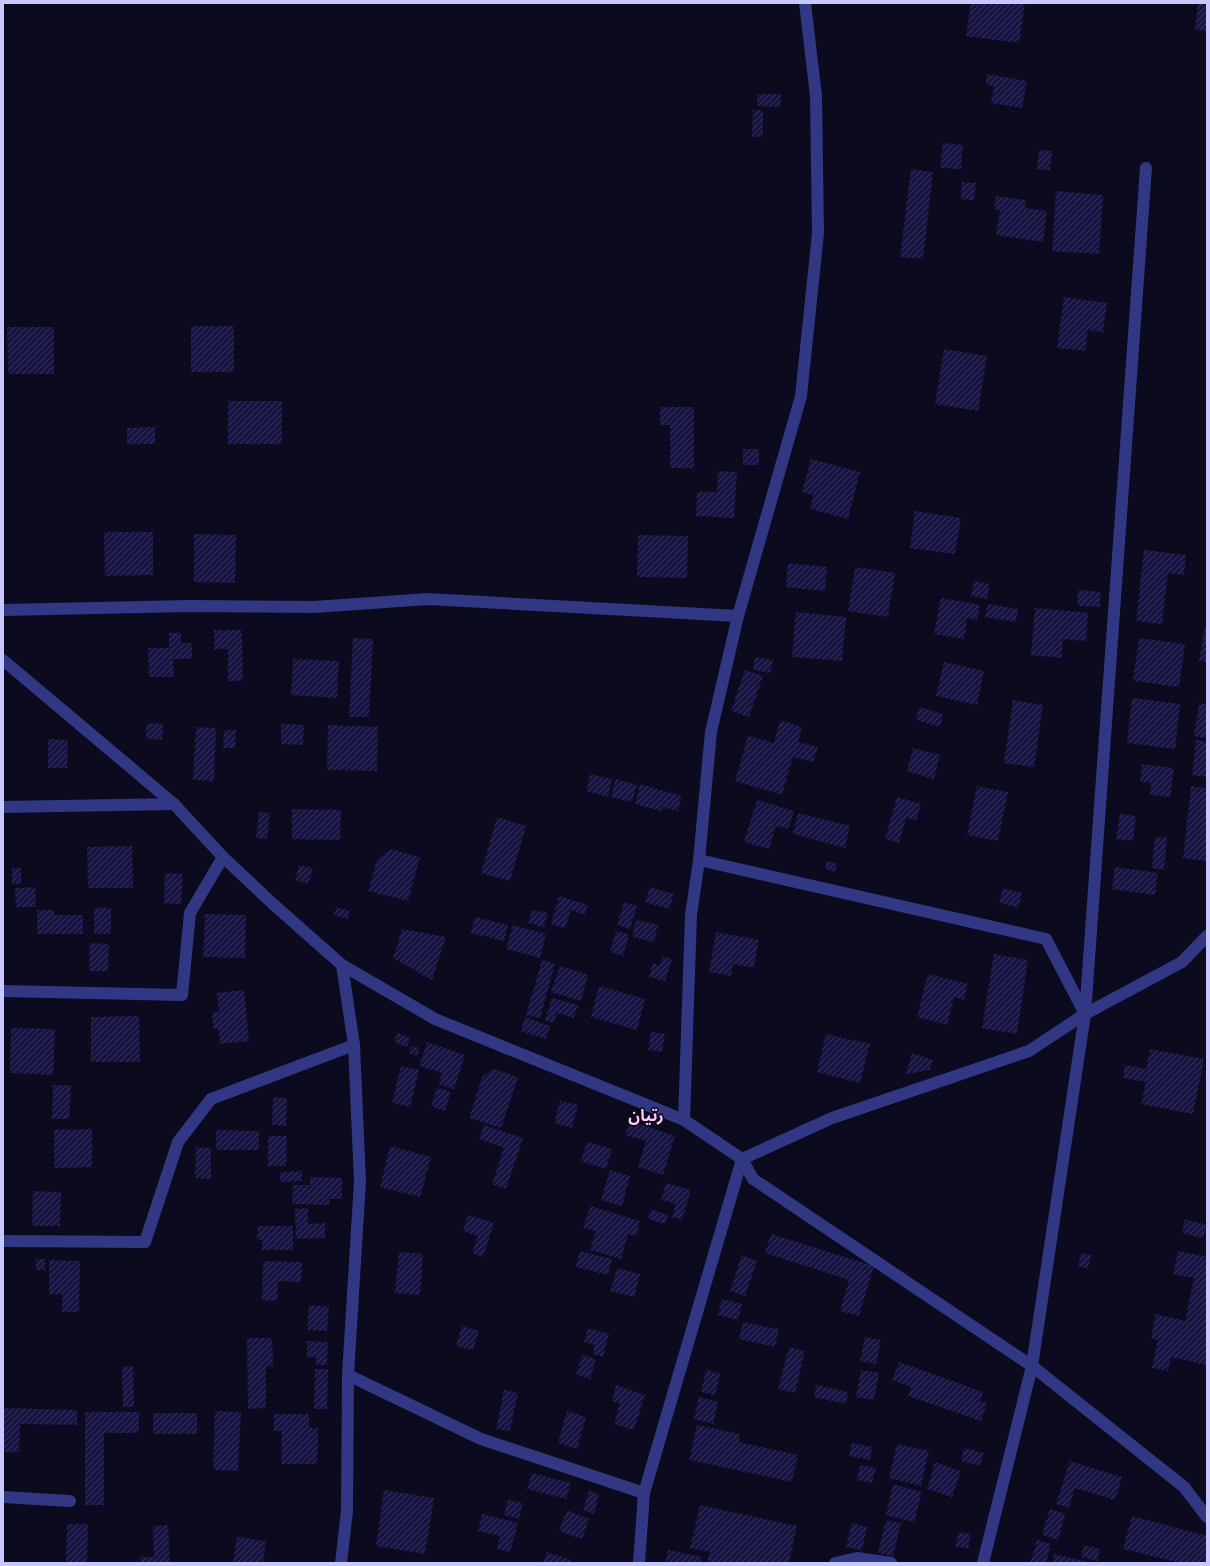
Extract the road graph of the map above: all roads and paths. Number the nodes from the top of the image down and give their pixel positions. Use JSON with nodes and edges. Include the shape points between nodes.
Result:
{"nodes":[{"id":1,"x":805,"y":3,"type":"edge"},
{"id":2,"x":1146,"y":168,"type":"dead end"},
{"id":3,"x":3,"y":610,"type":"edge"},
{"id":4,"x":738,"y":616,"type":"junction"},
{"id":5,"x":3,"y":660,"type":"edge"},
{"id":6,"x":174,"y":804,"type":"junction"},
{"id":7,"x":3,"y":807,"type":"edge"},
{"id":8,"x":223,"y":857,"type":"junction"},
{"id":9,"x":699,"y":860,"type":"junction"},
{"id":10,"x":1207,"y":936,"type":"edge"},
{"id":11,"x":342,"y":965,"type":"junction"},
{"id":12,"x":3,"y":991,"type":"edge"},
{"id":13,"x":1085,"y":1014,"type":"junction"},
{"id":14,"x":354,"y":1045,"type":"junction"},
{"id":15,"x":684,"y":1120,"type":"junction"},
{"id":16,"x":742,"y":1159,"type":"junction"},
{"id":17,"x":3,"y":1241,"type":"edge"},
{"id":18,"x":1032,"y":1366,"type":"junction"},
{"id":19,"x":348,"y":1375,"type":"junction"},
{"id":20,"x":644,"y":1493,"type":"junction"},
{"id":21,"x":3,"y":1497,"type":"edge"},
{"id":22,"x":70,"y":1500,"type":"dead end"},
{"id":23,"x":1207,"y":1516,"type":"edge"},
{"id":24,"x":857,"y":1560,"type":"edge"},
{"id":25,"x":341,"y":1563,"type":"edge"},
{"id":26,"x":639,"y":1563,"type":"edge"},
{"id":27,"x":835,"y":1563,"type":"edge"},
{"id":28,"x":891,"y":1563,"type":"edge"},
{"id":29,"x":983,"y":1563,"type":"edge"}],
"edges":[{"from":1,"to":4,"type":"street","via":[[816,96],[818,233],[801,396]]},
{"from":2,"to":13,"type":"street"},
{"from":3,"to":4,"type":"street","via":[[190,606],[314,607],[428,599]]},
{"from":4,"to":9,"type":"street","via":[[711,732]]},
{"from":5,"to":6,"type":"street"},
{"from":6,"to":7,"type":"street"},
{"from":6,"to":8,"type":"street"},
{"from":8,"to":11,"type":"street"},
{"from":8,"to":12,"type":"street","via":[[190,914],[182,995]]},
{"from":9,"to":13,"type":"street","via":[[1046,939]]},
{"from":9,"to":15,"type":"street","via":[[691,915]]},
{"from":10,"to":13,"type":"street","via":[[1182,962]]},
{"from":11,"to":14,"type":"street"},
{"from":11,"to":15,"type":"street","via":[[435,1019]]},
{"from":13,"to":16,"type":"street","via":[[1029,1051],[832,1118]]},
{"from":13,"to":18,"type":"street"},
{"from":14,"to":17,"type":"street","via":[[211,1099],[178,1142],[145,1242]]},
{"from":14,"to":19,"type":"street","via":[[360,1182]]},
{"from":15,"to":16,"type":"street"},
{"from":16,"to":18,"type":"street","via":[[753,1179]]},
{"from":16,"to":20,"type":"street"},
{"from":18,"to":23,"type":"street","via":[[1184,1487]]},
{"from":18,"to":29,"type":"street"},
{"from":19,"to":20,"type":"street","via":[[481,1439]]},
{"from":19,"to":25,"type":"street","via":[[347,1512]]},
{"from":20,"to":26,"type":"street"},
{"from":21,"to":22,"type":"street"},
{"from":24,"to":27,"type":"street"},
{"from":24,"to":28,"type":"street"}]}
